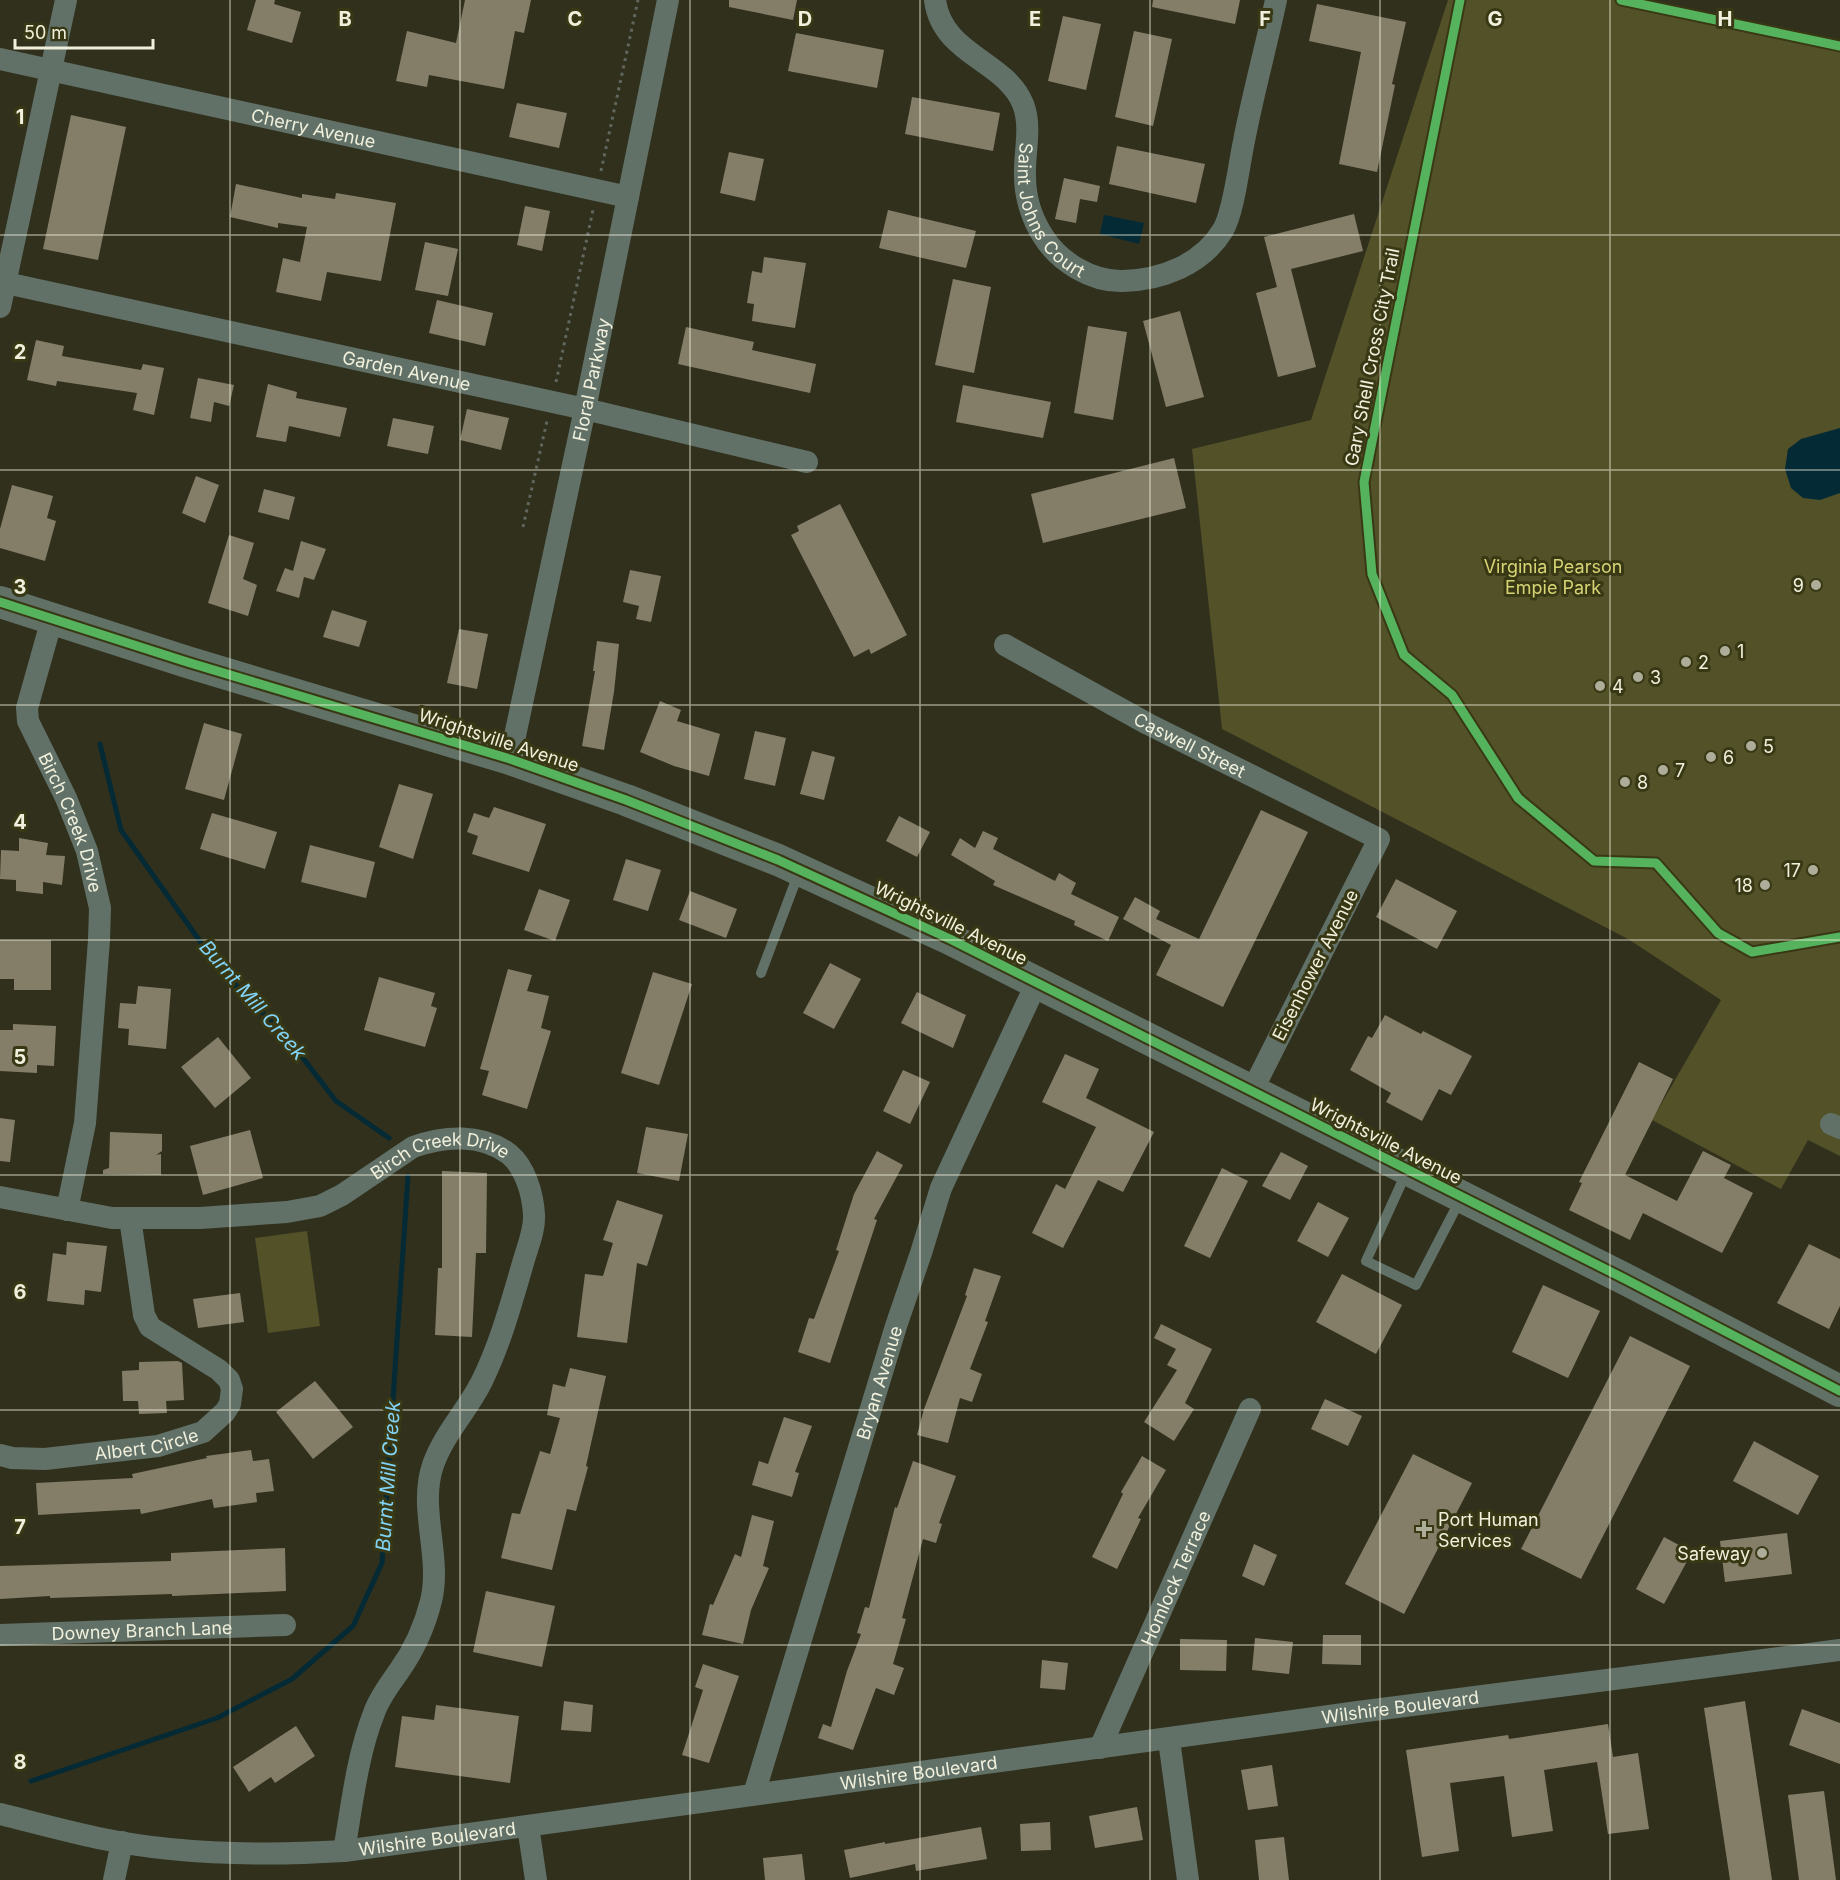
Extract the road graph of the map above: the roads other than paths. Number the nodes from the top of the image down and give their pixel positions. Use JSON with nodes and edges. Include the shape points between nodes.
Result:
{"nodes":[{"id":1,"x":66,"y":0,"type":"edge"},
{"id":2,"x":668,"y":0,"type":"edge"},
{"id":3,"x":935,"y":0,"type":"edge"},
{"id":4,"x":1276,"y":0,"type":"edge"},
{"id":5,"x":0,"y":59,"type":"edge"},
{"id":6,"x":51,"y":70,"type":"junction"},
{"id":7,"x":628,"y":197,"type":"junction"},
{"id":8,"x":6,"y":283,"type":"junction"},
{"id":9,"x":0,"y":307,"type":"edge"},
{"id":10,"x":585,"y":409,"type":"junction"},
{"id":11,"x":807,"y":462,"type":"dead end"},
{"id":12,"x":0,"y":602,"type":"edge"},
{"id":13,"x":52,"y":619,"type":"junction"},
{"id":14,"x":1005,"y":645,"type":"dead end"},
{"id":15,"x":510,"y":759,"type":"junction"},
{"id":16,"x":1379,"y":839,"type":"joint"},
{"id":17,"x":800,"y":869,"type":"junction"},
{"id":18,"x":761,"y":973,"type":"dead end"},
{"id":19,"x":1036,"y":984,"type":"junction"},
{"id":20,"x":1252,"y":1091,"type":"junction"},
{"id":21,"x":1408,"y":1170,"type":"junction"},
{"id":22,"x":0,"y":1197,"type":"edge"},
{"id":23,"x":1461,"y":1197,"type":"junction"},
{"id":24,"x":67,"y":1210,"type":"junction"},
{"id":25,"x":130,"y":1218,"type":"junction"},
{"id":26,"x":1840,"y":1390,"type":"edge"},
{"id":27,"x":1250,"y":1409,"type":"dead end"},
{"id":28,"x":0,"y":1455,"type":"edge"},
{"id":29,"x":285,"y":1625,"type":"dead end"},
{"id":30,"x":0,"y":1635,"type":"edge"},
{"id":31,"x":1840,"y":1650,"type":"edge"},
{"id":32,"x":1169,"y":1740,"type":"junction"},
{"id":33,"x":1100,"y":1748,"type":"junction"},
{"id":34,"x":754,"y":1794,"type":"junction"},
{"id":35,"x":0,"y":1814,"type":"edge"},
{"id":36,"x":528,"y":1826,"type":"junction"},
{"id":37,"x":122,"y":1842,"type":"junction"},
{"id":38,"x":344,"y":1851,"type":"junction"},
{"id":39,"x":114,"y":1880,"type":"edge"},
{"id":40,"x":536,"y":1880,"type":"edge"},
{"id":41,"x":1188,"y":1880,"type":"edge"}],
"edges":[{"from":1,"to":6,"type":"street"},
{"from":2,"to":7,"type":"street","name":"Floral Parkway"},
{"from":3,"to":4,"type":"street","name":"Saint Johns Court","via":[[942,24],[954,40],[1001,76],[1023,105],[1026,191],[1042,235],[1068,263],[1118,281],[1156,278],[1180,268],[1223,230]]},
{"from":5,"to":6,"type":"street","name":"Cherry Avenue"},
{"from":6,"to":7,"type":"street","name":"Cherry Avenue"},
{"from":6,"to":8,"type":"street"},
{"from":7,"to":10,"type":"street","name":"Floral Parkway"},
{"from":8,"to":9,"type":"street"},
{"from":8,"to":10,"type":"street","name":"Garden Avenue"},
{"from":10,"to":11,"type":"street","name":"Garden Avenue"},
{"from":10,"to":15,"type":"street","name":"Floral Parkway"},
{"from":12,"to":13,"type":"street","name":"Wrightsville Avenue"},
{"from":13,"to":15,"type":"street","name":"Wrightsville Avenue"},
{"from":13,"to":24,"type":"street","name":"Birch Creek Drive","via":[[27,708],[28,721],[87,851],[100,908],[85,1123]]},
{"from":14,"to":16,"type":"street","name":"Caswell Street","via":[[1148,724]]},
{"from":15,"to":17,"type":"street","name":"Wrightsville Avenue"},
{"from":16,"to":20,"type":"street","name":"Eisenhower Avenue"},
{"from":17,"to":18,"type":"lane"},
{"from":17,"to":19,"type":"street","name":"Wrightsville Avenue"},
{"from":19,"to":20,"type":"street","name":"Wrightsville Avenue"},
{"from":19,"to":34,"type":"street","name":"Bryan Avenue","via":[[941,1188]]},
{"from":20,"to":21,"type":"street","name":"Wrightsville Avenue"},
{"from":21,"to":23,"type":"street","name":"Wrightsville Avenue"},
{"from":21,"to":23,"type":"lane","via":[[1366,1261],[1416,1286]]},
{"from":22,"to":24,"type":"street","name":"Birch Creek Drive"},
{"from":23,"to":26,"type":"street","name":"Wrightsville Avenue"},
{"from":24,"to":25,"type":"street","name":"Birch Creek Drive"},
{"from":25,"to":28,"type":"street","name":"Albert Circle","via":[[144,1315],[150,1327],[219,1370],[232,1389],[230,1404],[202,1432],[158,1446],[45,1459]]},
{"from":25,"to":38,"type":"street","name":"Birch Creek Drive","via":[[200,1218],[308,1210],[342,1195],[413,1147],[462,1138],[502,1149],[519,1163],[527,1181],[534,1216],[532,1232],[492,1360],[433,1466],[428,1498],[434,1564],[431,1600],[415,1644],[374,1713],[359,1767]]},
{"from":27,"to":33,"type":"street","name":"Homlock Terrace"},
{"from":29,"to":30,"type":"street","name":"Downey Branch Lane"},
{"from":31,"to":32,"type":"street","name":"Wilshire Boulevard"},
{"from":32,"to":33,"type":"street","name":"Wilshire Boulevard"},
{"from":32,"to":41,"type":"street"},
{"from":33,"to":34,"type":"street","name":"Wilshire Boulevard"},
{"from":34,"to":36,"type":"street","name":"Wilshire Boulevard"},
{"from":35,"to":37,"type":"street","name":"Wilshire Boulevard"},
{"from":36,"to":38,"type":"street","name":"Wilshire Boulevard"},
{"from":36,"to":40,"type":"street"},
{"from":37,"to":38,"type":"street","name":"Wilshire Boulevard","via":[[220,1852]]},
{"from":37,"to":39,"type":"street"}]}
